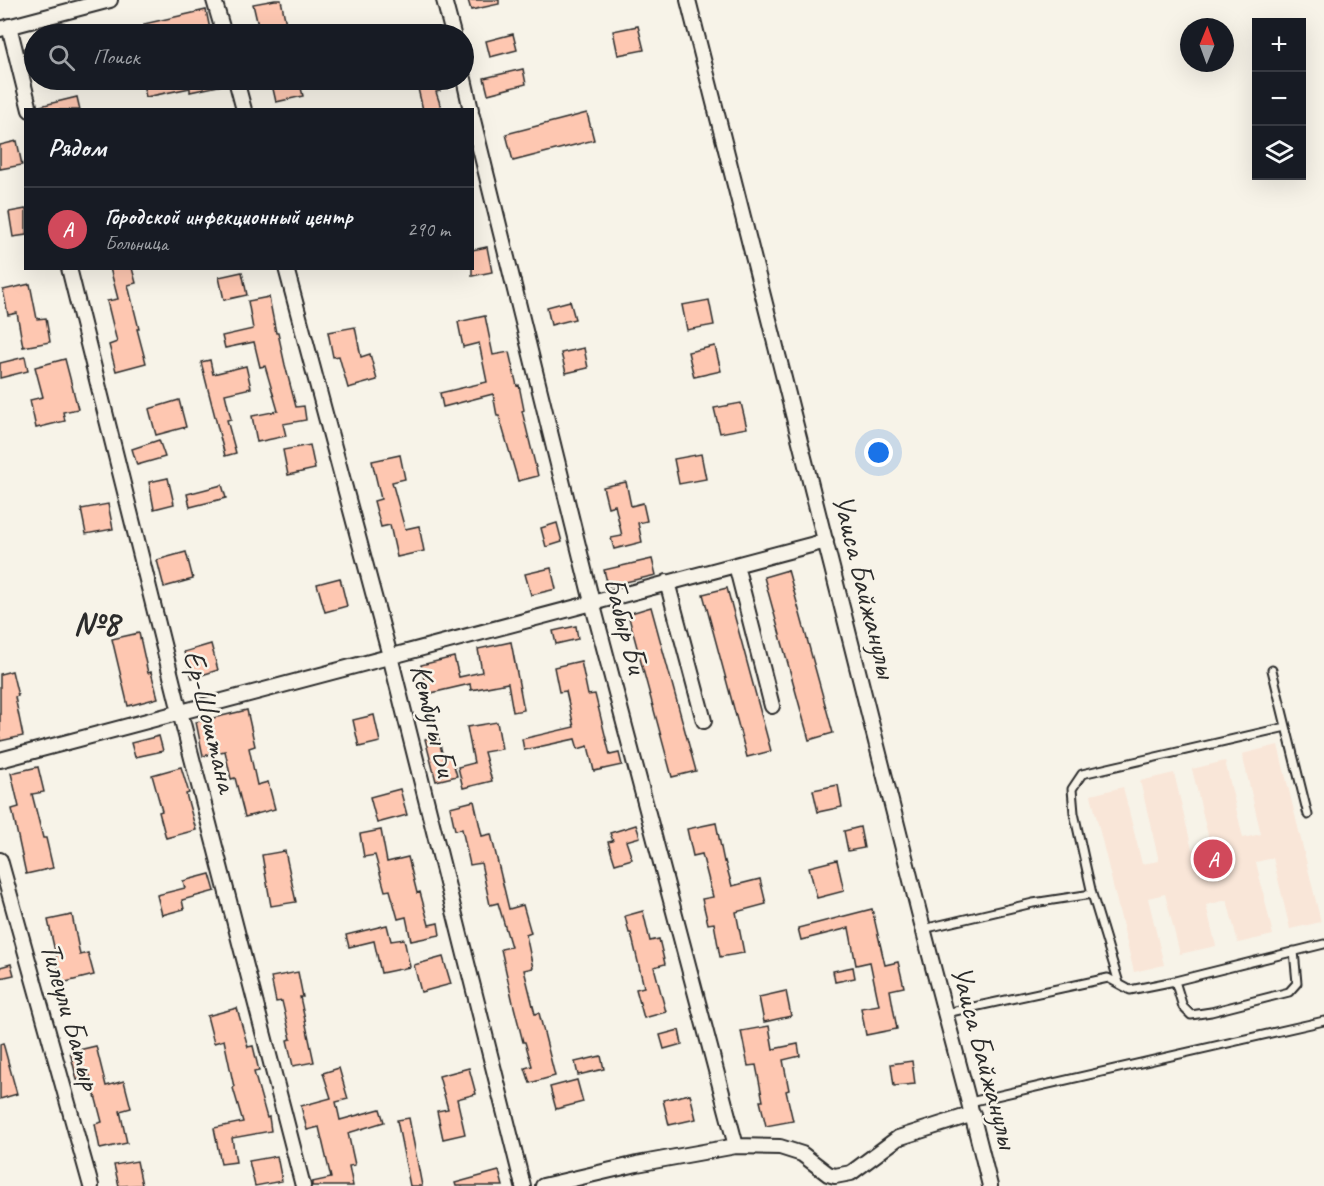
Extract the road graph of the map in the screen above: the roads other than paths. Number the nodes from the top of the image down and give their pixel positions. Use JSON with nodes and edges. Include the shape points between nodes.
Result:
{"nodes":[{"id":1,"x":110,"y":0,"type":"edge"},
{"id":2,"x":214,"y":0,"type":"edge"},
{"id":3,"x":444,"y":0,"type":"edge"},
{"id":4,"x":688,"y":0,"type":"edge"},
{"id":5,"x":221,"y":24,"type":"edge"},
{"id":6,"x":450,"y":24,"type":"edge"},
{"id":7,"x":4,"y":27,"type":"edge"},
{"id":8,"x":239,"y":90,"type":"edge"},
{"id":9,"x":466,"y":90,"type":"edge"},
{"id":10,"x":29,"y":108,"type":"edge"},
{"id":11,"x":243,"y":108,"type":"edge"},
{"id":12,"x":471,"y":108,"type":"edge"},
{"id":13,"x":474,"y":124,"type":"edge"},
{"id":14,"x":70,"y":270,"type":"edge"},
{"id":15,"x":287,"y":270,"type":"edge"},
{"id":16,"x":826,"y":541,"type":"junction"},
{"id":17,"x":736,"y":565,"type":"junction"},
{"id":18,"x":667,"y":582,"type":"junction"},
{"id":19,"x":592,"y":602,"type":"junction"},
{"id":20,"x":390,"y":656,"type":"junction"},
{"id":21,"x":1272,"y":670,"type":"dead end"},
{"id":22,"x":772,"y":706,"type":"dead end"},
{"id":23,"x":180,"y":712,"type":"junction"},
{"id":24,"x":704,"y":721,"type":"dead end"},
{"id":25,"x":1286,"y":727,"type":"junction"},
{"id":26,"x":0,"y":760,"type":"edge"},
{"id":27,"x":1308,"y":815,"type":"dead end"},
{"id":28,"x":0,"y":860,"type":"edge"},
{"id":29,"x":1092,"y":894,"type":"junction"},
{"id":30,"x":923,"y":929,"type":"junction"},
{"id":31,"x":1324,"y":944,"type":"edge"},
{"id":32,"x":1294,"y":951,"type":"junction"},
{"id":33,"x":1175,"y":981,"type":"junction"},
{"id":34,"x":1119,"y":984,"type":"junction"},
{"id":35,"x":946,"y":1013,"type":"junction"},
{"id":36,"x":1324,"y":1021,"type":"edge"},
{"id":37,"x":971,"y":1108,"type":"junction"},
{"id":38,"x":736,"y":1146,"type":"junction"},
{"id":39,"x":91,"y":1186,"type":"edge"},
{"id":40,"x":303,"y":1186,"type":"edge"},
{"id":41,"x":523,"y":1186,"type":"edge"},
{"id":42,"x":543,"y":1186,"type":"edge"},
{"id":43,"x":990,"y":1186,"type":"edge"}],
"edges":[{"from":1,"to":7,"type":"street"},
{"from":2,"to":5,"type":"street"},
{"from":3,"to":6,"type":"street"},
{"from":4,"to":16,"type":"street","name":"Уаиса Байжанулы"},
{"from":7,"to":10,"type":"street"},
{"from":8,"to":11,"type":"street"},
{"from":9,"to":12,"type":"street"},
{"from":13,"to":19,"type":"street","name":"Бабыр Би"},
{"from":14,"to":23,"type":"street","name":"Ер-Шоштана"},
{"from":15,"to":20,"type":"street","name":"Кетбугы Би"},
{"from":16,"to":17,"type":"street"},
{"from":16,"to":30,"type":"street","name":"Уаиса Байжанулы"},
{"from":17,"to":18,"type":"street"},
{"from":17,"to":22,"type":"street"},
{"from":18,"to":19,"type":"street"},
{"from":18,"to":24,"type":"street"},
{"from":19,"to":20,"type":"street"},
{"from":19,"to":38,"type":"street","name":"Бабыр Би"},
{"from":20,"to":23,"type":"street"},
{"from":20,"to":41,"type":"street","name":"Кетбугы Би"},
{"from":21,"to":25,"type":"lane"},
{"from":23,"to":26,"type":"street"},
{"from":23,"to":40,"type":"street","name":"Ер-Шоштана"},
{"from":25,"to":27,"type":"lane"},
{"from":25,"to":29,"type":"lane","via":[[1083,774],[1072,789]]},
{"from":28,"to":39,"type":"street","name":"Тилеули Батыр"},
{"from":29,"to":30,"type":"lane","via":[[1033,903]]},
{"from":29,"to":34,"type":"lane"},
{"from":30,"to":35,"type":"street","name":"Уаиса Байжанулы"},
{"from":31,"to":32,"type":"lane"},
{"from":32,"to":33,"type":"lane"},
{"from":32,"to":33,"type":"lane","via":[[1297,983],[1288,992],[1211,1012],[1191,1015],[1183,1007]]},
{"from":33,"to":34,"type":"lane","via":[[1130,990]]},
{"from":34,"to":35,"type":"lane","via":[[1108,978]]},
{"from":35,"to":37,"type":"street","name":"Уаиса Байжанулы"},
{"from":36,"to":37,"type":"lane"},
{"from":37,"to":38,"type":"street","via":[[898,1138],[851,1173],[835,1176],[802,1154],[780,1147]]},
{"from":37,"to":43,"type":"street","name":"Уаиса Байжанулы"},
{"from":38,"to":42,"type":"street"}]}
